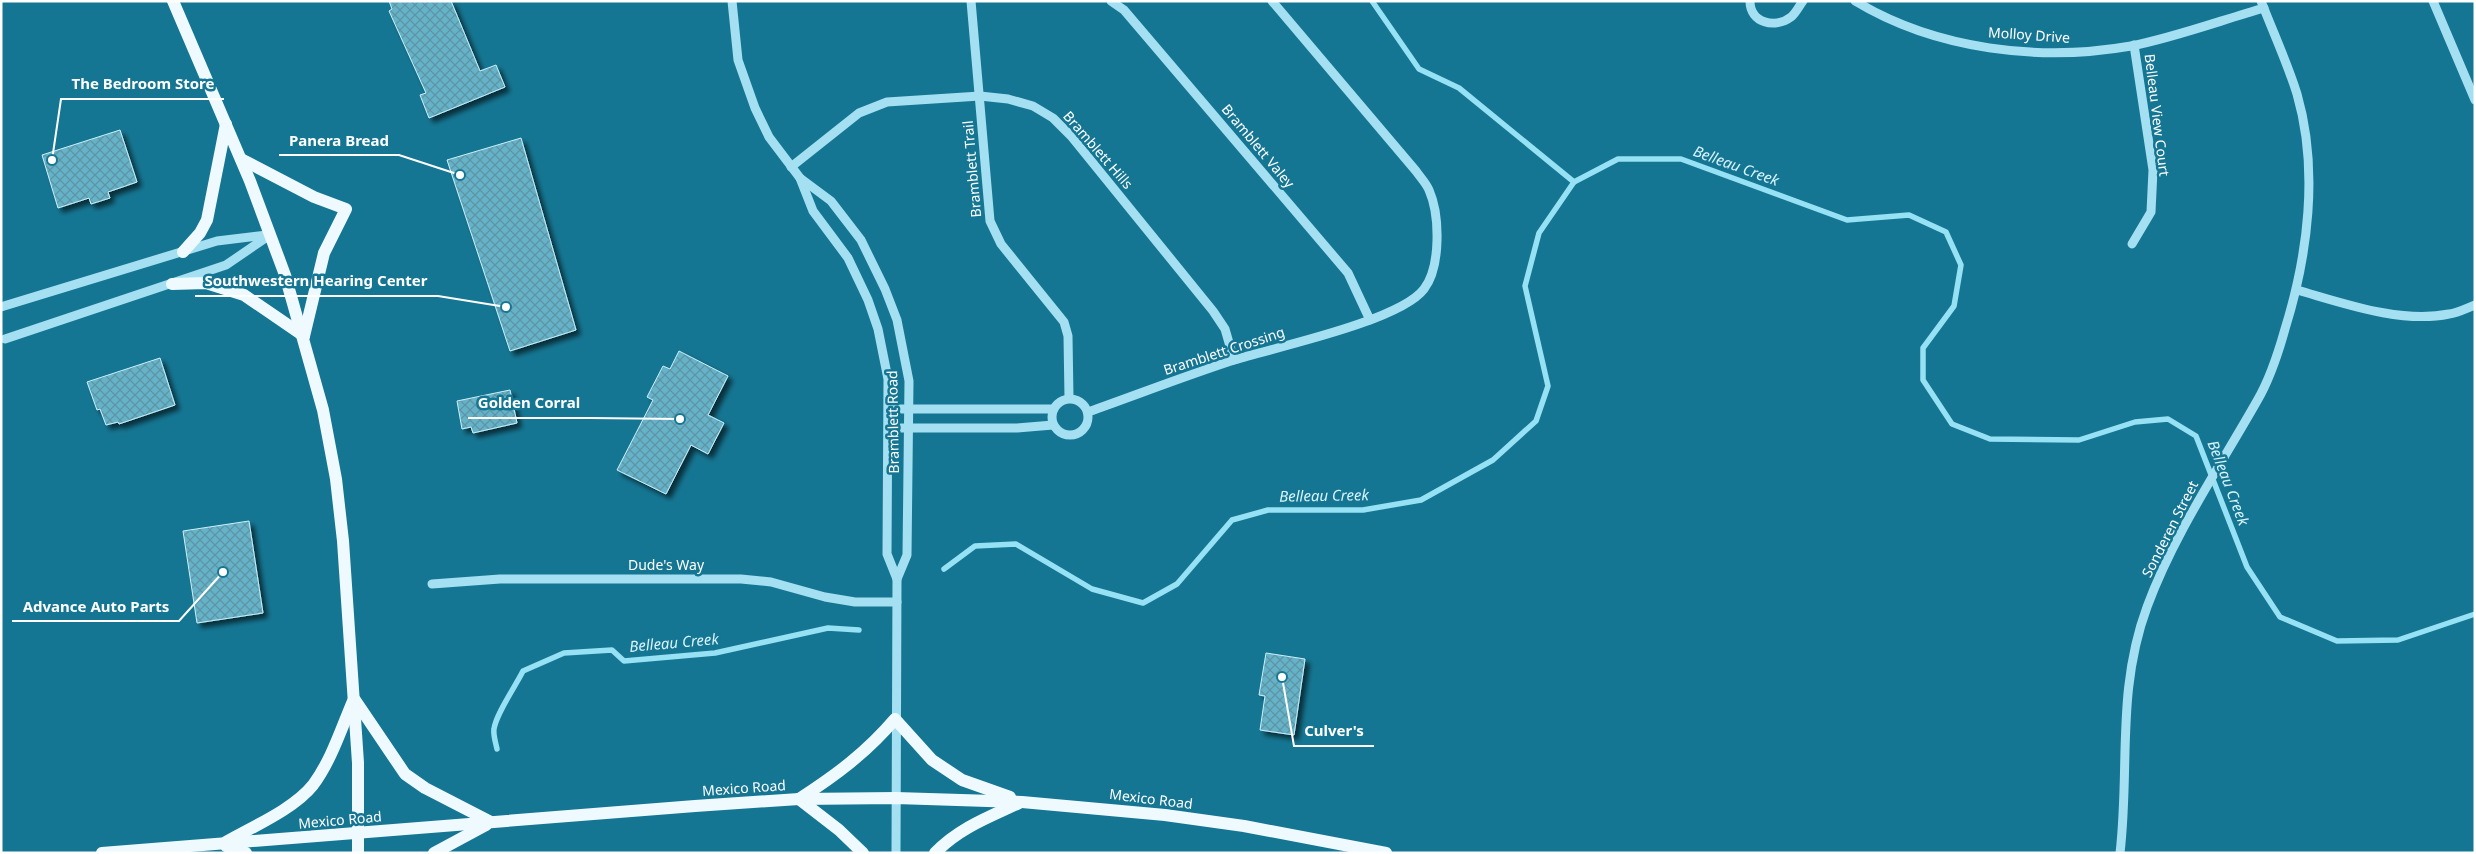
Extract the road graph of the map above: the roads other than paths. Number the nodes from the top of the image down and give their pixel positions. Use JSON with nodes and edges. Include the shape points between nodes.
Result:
{"nodes":[{"id":1,"x":173,"y":1,"type":"edge"},
{"id":2,"x":732,"y":1,"type":"edge"},
{"id":3,"x":971,"y":1,"type":"edge"},
{"id":4,"x":1110,"y":1,"type":"edge"},
{"id":5,"x":1272,"y":1,"type":"edge"},
{"id":6,"x":1750,"y":1,"type":"edge"},
{"id":7,"x":1803,"y":1,"type":"edge"},
{"id":8,"x":1855,"y":1,"type":"edge"},
{"id":9,"x":2433,"y":1,"type":"edge"},
{"id":10,"x":2262,"y":5,"type":"edge"},
{"id":11,"x":2134,"y":45,"type":"junction"},
{"id":12,"x":980,"y":96,"type":"junction"},
{"id":13,"x":2475,"y":100,"type":"edge"},
{"id":14,"x":226,"y":124,"type":"junction"},
{"id":15,"x":241,"y":159,"type":"junction"},
{"id":16,"x":791,"y":166,"type":"junction"},
{"id":17,"x":800,"y":178,"type":"junction"},
{"id":18,"x":270,"y":235,"type":"junction"},
{"id":19,"x":2132,"y":244,"type":"dead end"},
{"id":20,"x":183,"y":252,"type":"junction"},
{"id":21,"x":172,"y":284,"type":"junction"},
{"id":22,"x":2297,"y":290,"type":"junction"},
{"id":23,"x":2475,"y":305,"type":"edge"},
{"id":24,"x":1,"y":307,"type":"edge"},
{"id":25,"x":1370,"y":320,"type":"junction"},
{"id":26,"x":304,"y":336,"type":"junction"},
{"id":27,"x":5,"y":339,"type":"dead end"},
{"id":28,"x":1234,"y":360,"type":"junction"},
{"id":29,"x":1069,"y":398,"type":"junction"},
{"id":30,"x":890,"y":409,"type":"junction"},
{"id":31,"x":910,"y":409,"type":"junction"},
{"id":32,"x":1054,"y":409,"type":"junction"},
{"id":33,"x":1088,"y":412,"type":"junction"},
{"id":34,"x":1053,"y":426,"type":"junction"},
{"id":35,"x":890,"y":428,"type":"junction"},
{"id":36,"x":909,"y":428,"type":"junction"},
{"id":37,"x":897,"y":579,"type":"junction"},
{"id":38,"x":432,"y":584,"type":"dead end"},
{"id":39,"x":897,"y":602,"type":"junction"},
{"id":40,"x":354,"y":699,"type":"junction"},
{"id":41,"x":895,"y":719,"type":"junction"},
{"id":42,"x":896,"y":798,"type":"junction"},
{"id":43,"x":799,"y":800,"type":"junction"},
{"id":44,"x":1022,"y":802,"type":"junction"},
{"id":45,"x":491,"y":822,"type":"junction"},
{"id":46,"x":359,"y":833,"type":"junction"},
{"id":47,"x":221,"y":844,"type":"junction"},
{"id":48,"x":102,"y":853,"type":"edge"},
{"id":49,"x":246,"y":853,"type":"edge"},
{"id":50,"x":358,"y":853,"type":"edge"},
{"id":51,"x":434,"y":853,"type":"edge"},
{"id":52,"x":863,"y":853,"type":"edge"},
{"id":53,"x":896,"y":853,"type":"edge"},
{"id":54,"x":936,"y":853,"type":"edge"},
{"id":55,"x":1386,"y":853,"type":"edge"},
{"id":56,"x":2120,"y":853,"type":"edge"}],
"edges":[{"from":1,"to":14,"type":"main road"},
{"from":2,"to":16,"type":"street","name":"Bramblett Road","via":[[738,60],[744,79],[769,138]]},
{"from":3,"to":12,"type":"street","name":"Bramblett Trail"},
{"from":4,"to":25,"type":"street","name":"Bramblett Valey","via":[[1124,10],[1348,273]]},
{"from":5,"to":25,"type":"street","name":"Bramblett Crossing","via":[[1429,190],[1435,215],[1437,248],[1433,276],[1415,298]]},
{"from":6,"to":7,"type":"street","via":[[1752,12],[1770,24],[1793,16]]},
{"from":8,"to":11,"type":"street","name":"Molloy Drive","via":[[1868,10],[1926,33],[1986,47],[2055,54]]},
{"from":9,"to":13,"type":"street"},
{"from":10,"to":11,"type":"street","name":"Molloy Drive"},
{"from":10,"to":22,"type":"street","name":"Sonderen Street","via":[[2297,94],[2303,125],[2308,223]]},
{"from":11,"to":19,"type":"street","name":"Belleau View Court","via":[[2153,170],[2151,212]]},
{"from":12,"to":16,"type":"street","name":"Bramblett Hills","via":[[887,102],[872,106]]},
{"from":12,"to":28,"type":"street","name":"Bramblett Hills","via":[[1008,98],[1033,106],[1059,124],[1213,311],[1225,329]]},
{"from":12,"to":29,"type":"street","name":"Bramblett Trail","via":[[990,221],[1001,244],[1064,322],[1068,336]]},
{"from":14,"to":15,"type":"main road"},
{"from":14,"to":20,"type":"main road","via":[[207,220]]},
{"from":15,"to":18,"type":"main road"},
{"from":15,"to":26,"type":"main road","via":[[314,197],[346,209],[324,252]]},
{"from":16,"to":17,"type":"street","name":"Bramblett Road"},
{"from":17,"to":30,"type":"street","name":"Bramblett Road","via":[[813,211],[848,258],[868,300],[884,352]]},
{"from":17,"to":31,"type":"street","name":"Bramblett Road","via":[[831,201],[873,261],[896,320],[909,380]]},
{"from":18,"to":20,"type":"street","via":[[217,241]]},
{"from":18,"to":21,"type":"street","via":[[226,265]]},
{"from":18,"to":26,"type":"main road"},
{"from":20,"to":24,"type":"street"},
{"from":21,"to":26,"type":"main road","via":[[206,283],[244,294]]},
{"from":21,"to":27,"type":"street"},
{"from":22,"to":23,"type":"street","via":[[2356,307],[2405,316],[2450,314]]},
{"from":22,"to":56,"type":"street","name":"Sonderen Street","via":[[2268,379],[2231,443],[2146,609],[2126,694]]},
{"from":25,"to":28,"type":"street","name":"Bramblett Crossing"},
{"from":26,"to":40,"type":"main road","via":[[336,479]]},
{"from":28,"to":33,"type":"street","name":"Bramblett Crossing"},
{"from":29,"to":32,"type":"street"},
{"from":29,"to":33,"type":"street","via":[[1082,403]]},
{"from":30,"to":31,"type":"street"},
{"from":30,"to":35,"type":"street","name":"Bramblett Road"},
{"from":31,"to":32,"type":"street"},
{"from":31,"to":36,"type":"street","name":"Bramblett Road"},
{"from":32,"to":34,"type":"street"},
{"from":33,"to":34,"type":"street","via":[[1088,423],[1078,434],[1064,435]]},
{"from":34,"to":36,"type":"street"},
{"from":35,"to":36,"type":"street"},
{"from":35,"to":37,"type":"street","name":"Bramblett Road","via":[[887,554]]},
{"from":36,"to":37,"type":"street","name":"Bramblett Road","via":[[907,555]]},
{"from":37,"to":39,"type":"street","name":"Bramblett Road"},
{"from":38,"to":39,"type":"street","name":"Dude's Way","via":[[500,579],[741,579],[771,582],[825,598]]},
{"from":39,"to":41,"type":"street","name":"Bramblett Road"},
{"from":40,"to":45,"type":"main road","via":[[406,774],[425,788]]},
{"from":40,"to":46,"type":"main road"},
{"from":40,"to":47,"type":"main road","via":[[312,785],[286,807]]},
{"from":41,"to":42,"type":"street","name":"Bramblett Road"},
{"from":41,"to":43,"type":"main road","via":[[853,763]]},
{"from":41,"to":44,"type":"main road","via":[[932,760],[962,780]]},
{"from":42,"to":43,"type":"main road","name":"Mexico Road"},
{"from":42,"to":44,"type":"main road","name":"Mexico Road"},
{"from":42,"to":53,"type":"street","name":"Bramblett Road"},
{"from":43,"to":45,"type":"main road","name":"Mexico Road"},
{"from":43,"to":52,"type":"main road"},
{"from":44,"to":54,"type":"main road","via":[[963,829],[949,838]]},
{"from":44,"to":55,"type":"main road","name":"Mexico Road","via":[[1227,823]]},
{"from":45,"to":46,"type":"main road","name":"Mexico Road"},
{"from":45,"to":51,"type":"main road"},
{"from":46,"to":47,"type":"main road","name":"Mexico Road"},
{"from":46,"to":50,"type":"main road"},
{"from":47,"to":48,"type":"main road","name":"Mexico Road"},
{"from":47,"to":49,"type":"main road"}]}
